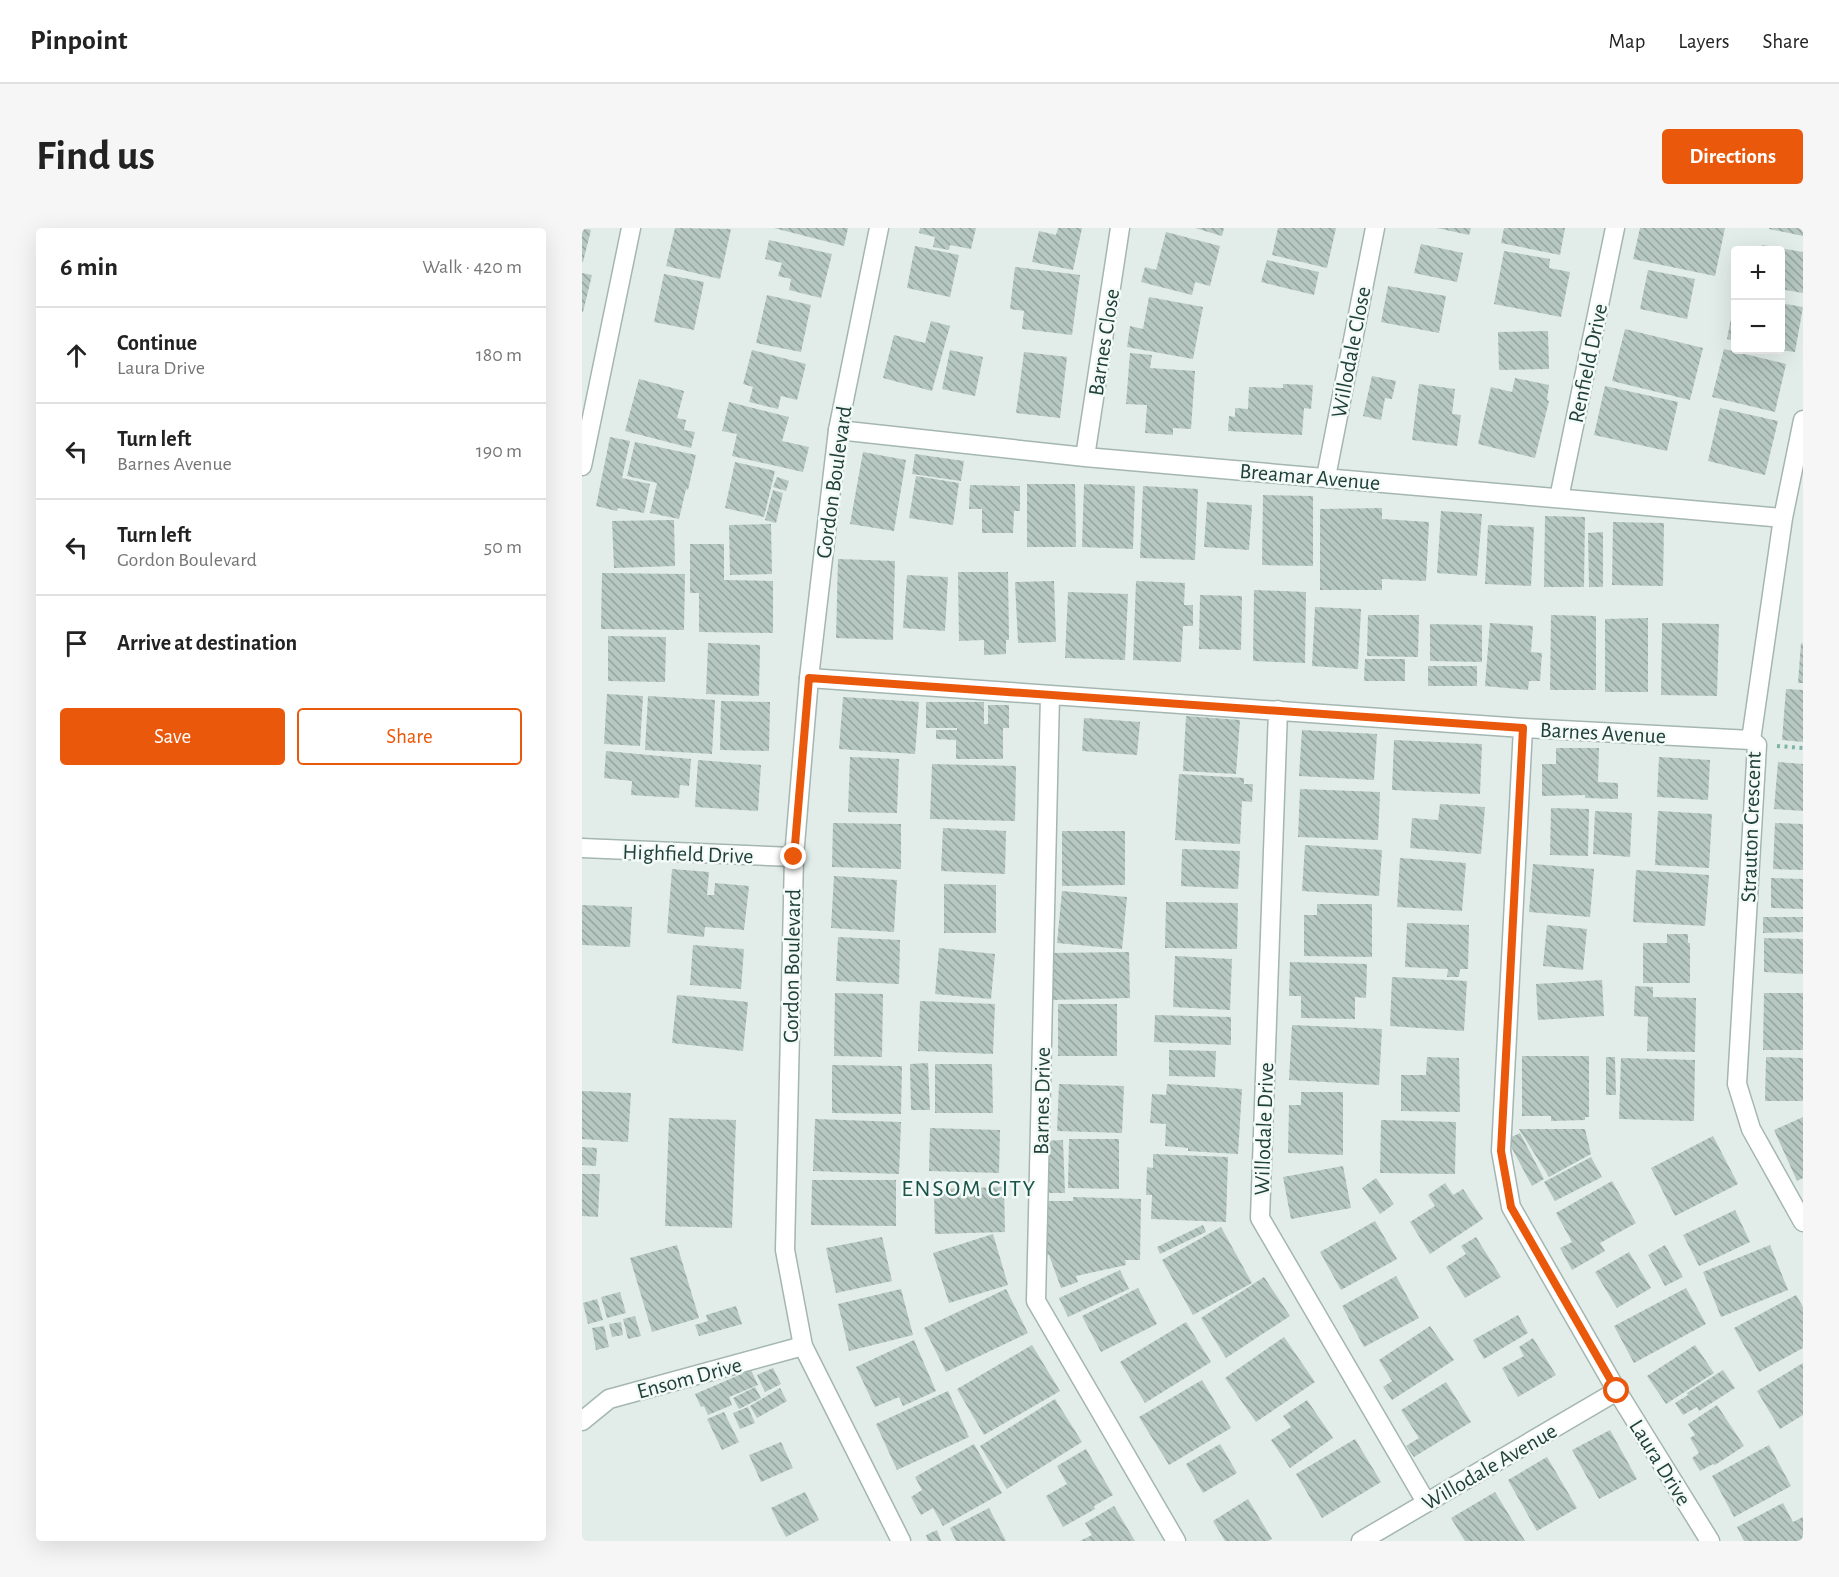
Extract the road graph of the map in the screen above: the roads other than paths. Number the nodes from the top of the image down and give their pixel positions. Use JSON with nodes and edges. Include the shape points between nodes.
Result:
{"nodes":[{"id":1,"x":631,"y":228,"type":"edge"},
{"id":2,"x":879,"y":228,"type":"edge"},
{"id":3,"x":1120,"y":228,"type":"edge"},
{"id":4,"x":1375,"y":228,"type":"edge"},
{"id":5,"x":1615,"y":228,"type":"edge"},
{"id":6,"x":1803,"y":420,"type":"edge"},
{"id":7,"x":838,"y":430,"type":"junction"},
{"id":8,"x":1085,"y":457,"type":"junction"},
{"id":9,"x":582,"y":466,"type":"edge"},
{"id":10,"x":1326,"y":477,"type":"junction"},
{"id":11,"x":1559,"y":498,"type":"junction"},
{"id":12,"x":1783,"y":518,"type":"junction"},
{"id":13,"x":809,"y":678,"type":"junction"},
{"id":14,"x":1050,"y":695,"type":"junction"},
{"id":15,"x":1278,"y":711,"type":"junction"},
{"id":16,"x":1523,"y":728,"type":"junction"},
{"id":17,"x":1751,"y":740,"type":"junction"},
{"id":18,"x":582,"y":848,"type":"edge"},
{"id":19,"x":794,"y":857,"type":"junction"},
{"id":20,"x":1803,"y":1222,"type":"edge"},
{"id":21,"x":802,"y":1346,"type":"junction"},
{"id":22,"x":1617,"y":1391,"type":"junction"},
{"id":23,"x":582,"y":1421,"type":"edge"},
{"id":24,"x":1426,"y":1502,"type":"junction"},
{"id":25,"x":901,"y":1541,"type":"edge"},
{"id":26,"x":1176,"y":1541,"type":"edge"},
{"id":27,"x":1361,"y":1541,"type":"edge"},
{"id":28,"x":1710,"y":1541,"type":"edge"}],
"edges":[{"from":1,"to":9,"type":"street"},
{"from":2,"to":7,"type":"street","name":"Gordon Boulevard"},
{"from":3,"to":8,"type":"street","name":"Barnes Close"},
{"from":4,"to":10,"type":"street","name":"Willodale Close"},
{"from":5,"to":11,"type":"street","name":"Renfield Drive"},
{"from":6,"to":12,"type":"street","name":"Strauton Crescent"},
{"from":7,"to":8,"type":"street","name":"Breamar Avenue"},
{"from":7,"to":13,"type":"street","name":"Gordon Boulevard"},
{"from":8,"to":10,"type":"street","name":"Breamar Avenue"},
{"from":10,"to":11,"type":"street","name":"Breamar Avenue"},
{"from":11,"to":12,"type":"street","name":"Breamar Avenue"},
{"from":12,"to":17,"type":"street","name":"Strauton Crescent"},
{"from":13,"to":14,"type":"street","name":"Barnes Avenue"},
{"from":13,"to":19,"type":"street","name":"Gordon Boulevard"},
{"from":14,"to":15,"type":"street","name":"Barnes Avenue"},
{"from":14,"to":26,"type":"street","name":"Barnes Drive","via":[[1036,1300]]},
{"from":15,"to":16,"type":"street","name":"Barnes Avenue"},
{"from":15,"to":24,"type":"street","name":"Willodale Drive","via":[[1260,1218]]},
{"from":16,"to":17,"type":"street","name":"Barnes Avenue"},
{"from":16,"to":22,"type":"street","name":"Laura Drive","via":[[1501,1151],[1511,1207]]},
{"from":17,"to":20,"type":"street","name":"Strauton Crescent","via":[[1757,745],[1737,1084],[1750,1129]]},
{"from":18,"to":19,"type":"street","name":"Highfield Drive"},
{"from":19,"to":21,"type":"street","name":"Gordon Boulevard","via":[[785,1250]]},
{"from":21,"to":23,"type":"street","name":"Ensom Drive","via":[[609,1399]]},
{"from":21,"to":25,"type":"street","name":"Gordon Boulevard"},
{"from":22,"to":24,"type":"street","name":"Willodale Avenue"},
{"from":22,"to":28,"type":"street","name":"Laura Drive"},
{"from":24,"to":27,"type":"street","name":"Willodale Avenue"}]}
